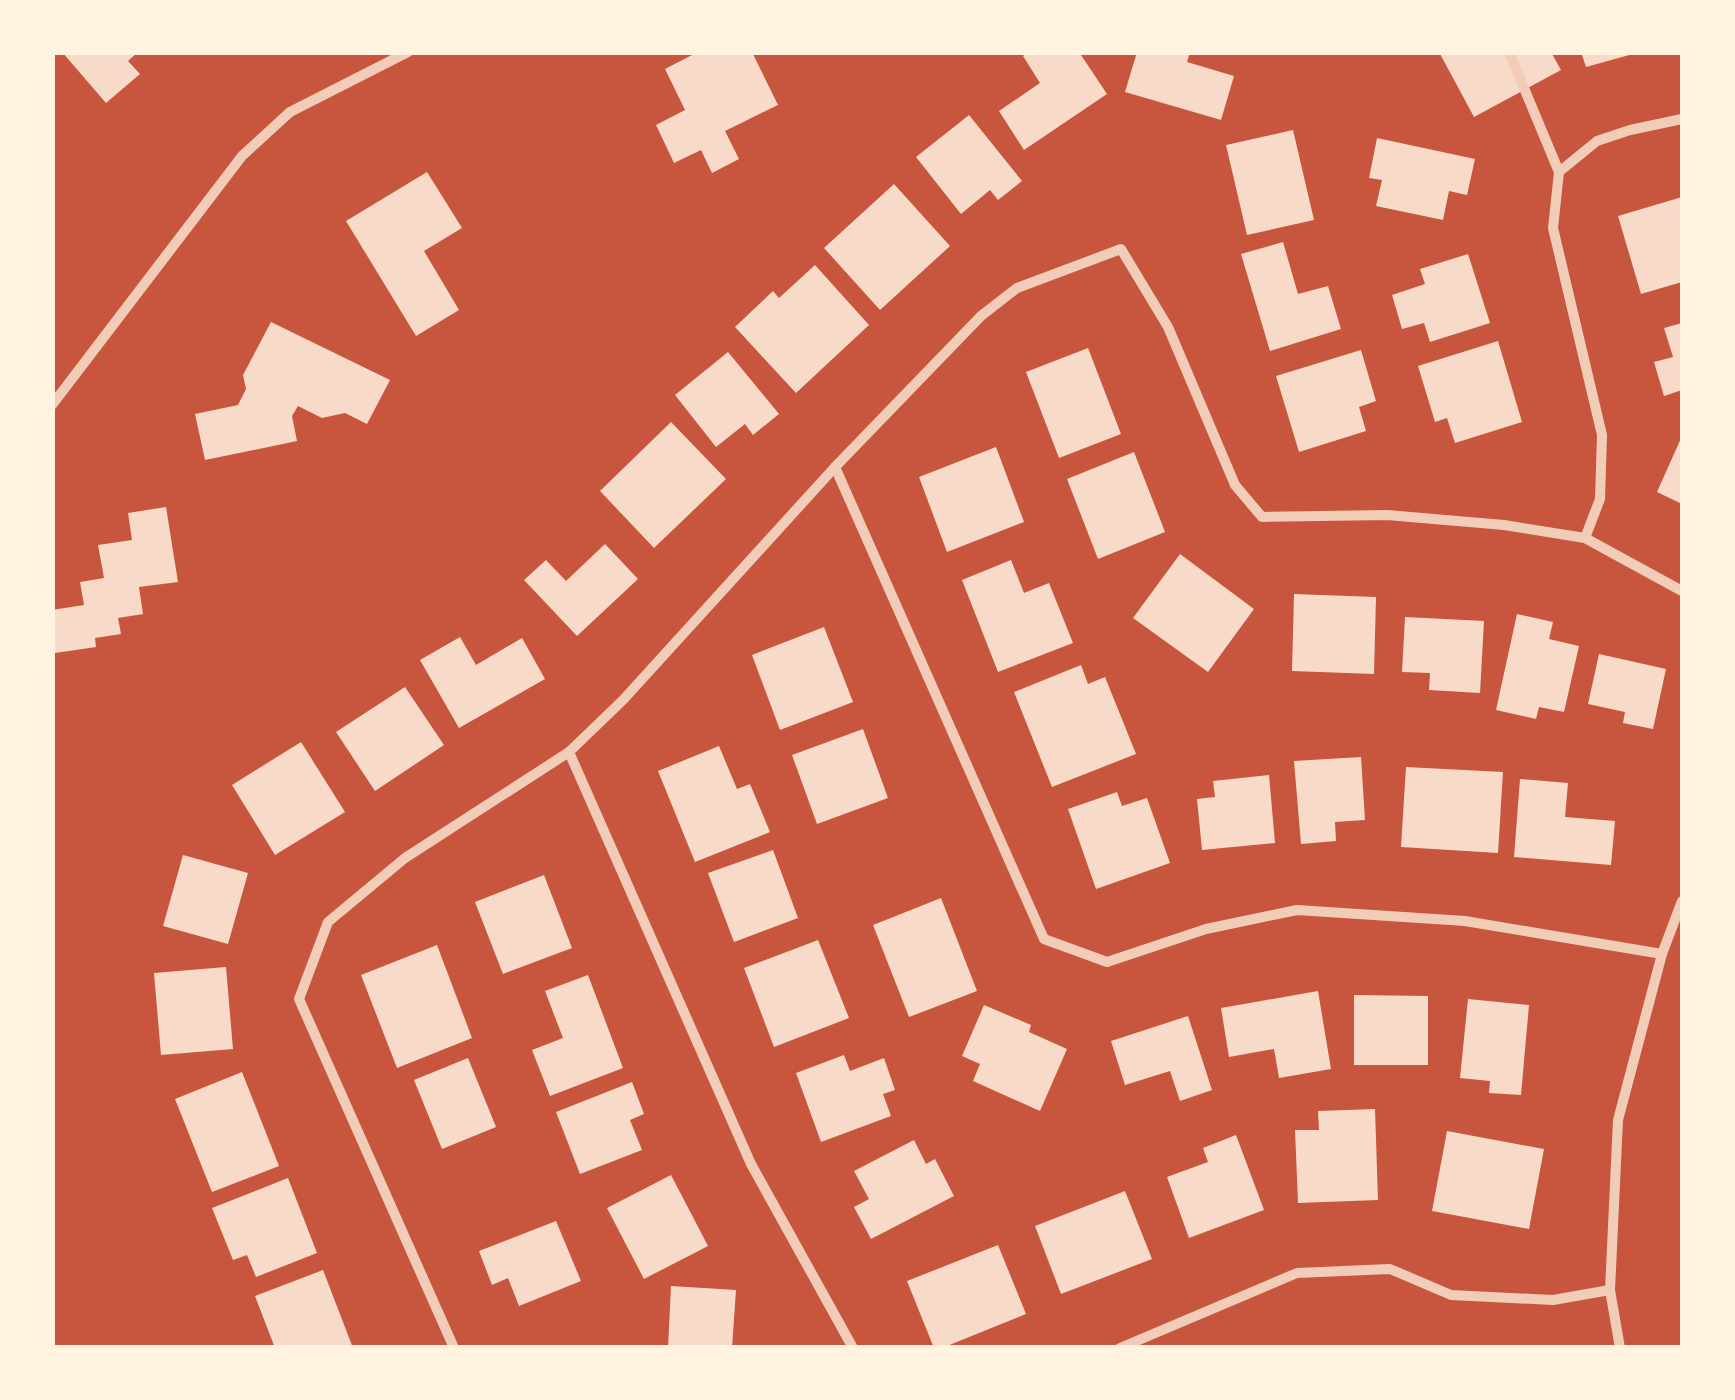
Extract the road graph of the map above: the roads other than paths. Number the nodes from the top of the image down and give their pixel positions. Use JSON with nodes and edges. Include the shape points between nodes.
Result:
{"nodes":[{"id":1,"x":408,"y":52,"type":"edge"},
{"id":2,"x":1509,"y":52,"type":"edge"},
{"id":3,"x":1682,"y":119,"type":"edge"},
{"id":4,"x":1559,"y":172,"type":"junction"},
{"id":5,"x":52,"y":405,"type":"edge"},
{"id":6,"x":835,"y":466,"type":"junction"},
{"id":7,"x":1585,"y":538,"type":"junction"},
{"id":8,"x":1682,"y":591,"type":"edge"},
{"id":9,"x":568,"y":752,"type":"junction"},
{"id":10,"x":1682,"y":901,"type":"edge"},
{"id":11,"x":1662,"y":954,"type":"junction"},
{"id":12,"x":1610,"y":1290,"type":"junction"},
{"id":13,"x":454,"y":1348,"type":"edge"},
{"id":14,"x":852,"y":1348,"type":"edge"},
{"id":15,"x":1120,"y":1348,"type":"edge"},
{"id":16,"x":1620,"y":1348,"type":"edge"}],
"edges":[{"from":1,"to":5,"type":"street","via":[[290,112],[242,156]]},
{"from":2,"to":4,"type":"street"},
{"from":3,"to":4,"type":"street","via":[[1597,141]]},
{"from":4,"to":7,"type":"street","via":[[1553,228],[1602,434],[1600,498]]},
{"from":6,"to":7,"type":"street","via":[[980,316],[1016,288],[1121,249],[1168,326],[1235,484],[1262,518],[1387,516]]},
{"from":6,"to":9,"type":"street"},
{"from":6,"to":11,"type":"street","via":[[1044,939],[1107,962],[1206,929],[1298,910],[1465,922]]},
{"from":7,"to":8,"type":"street"},
{"from":9,"to":13,"type":"street","via":[[405,858],[328,922],[299,999]]},
{"from":9,"to":14,"type":"street","via":[[751,1164]]},
{"from":10,"to":11,"type":"street"},
{"from":11,"to":12,"type":"street","via":[[1618,1120]]},
{"from":12,"to":15,"type":"street","via":[[1553,1300],[1451,1295],[1390,1268],[1297,1273]]},
{"from":12,"to":16,"type":"street"}]}
